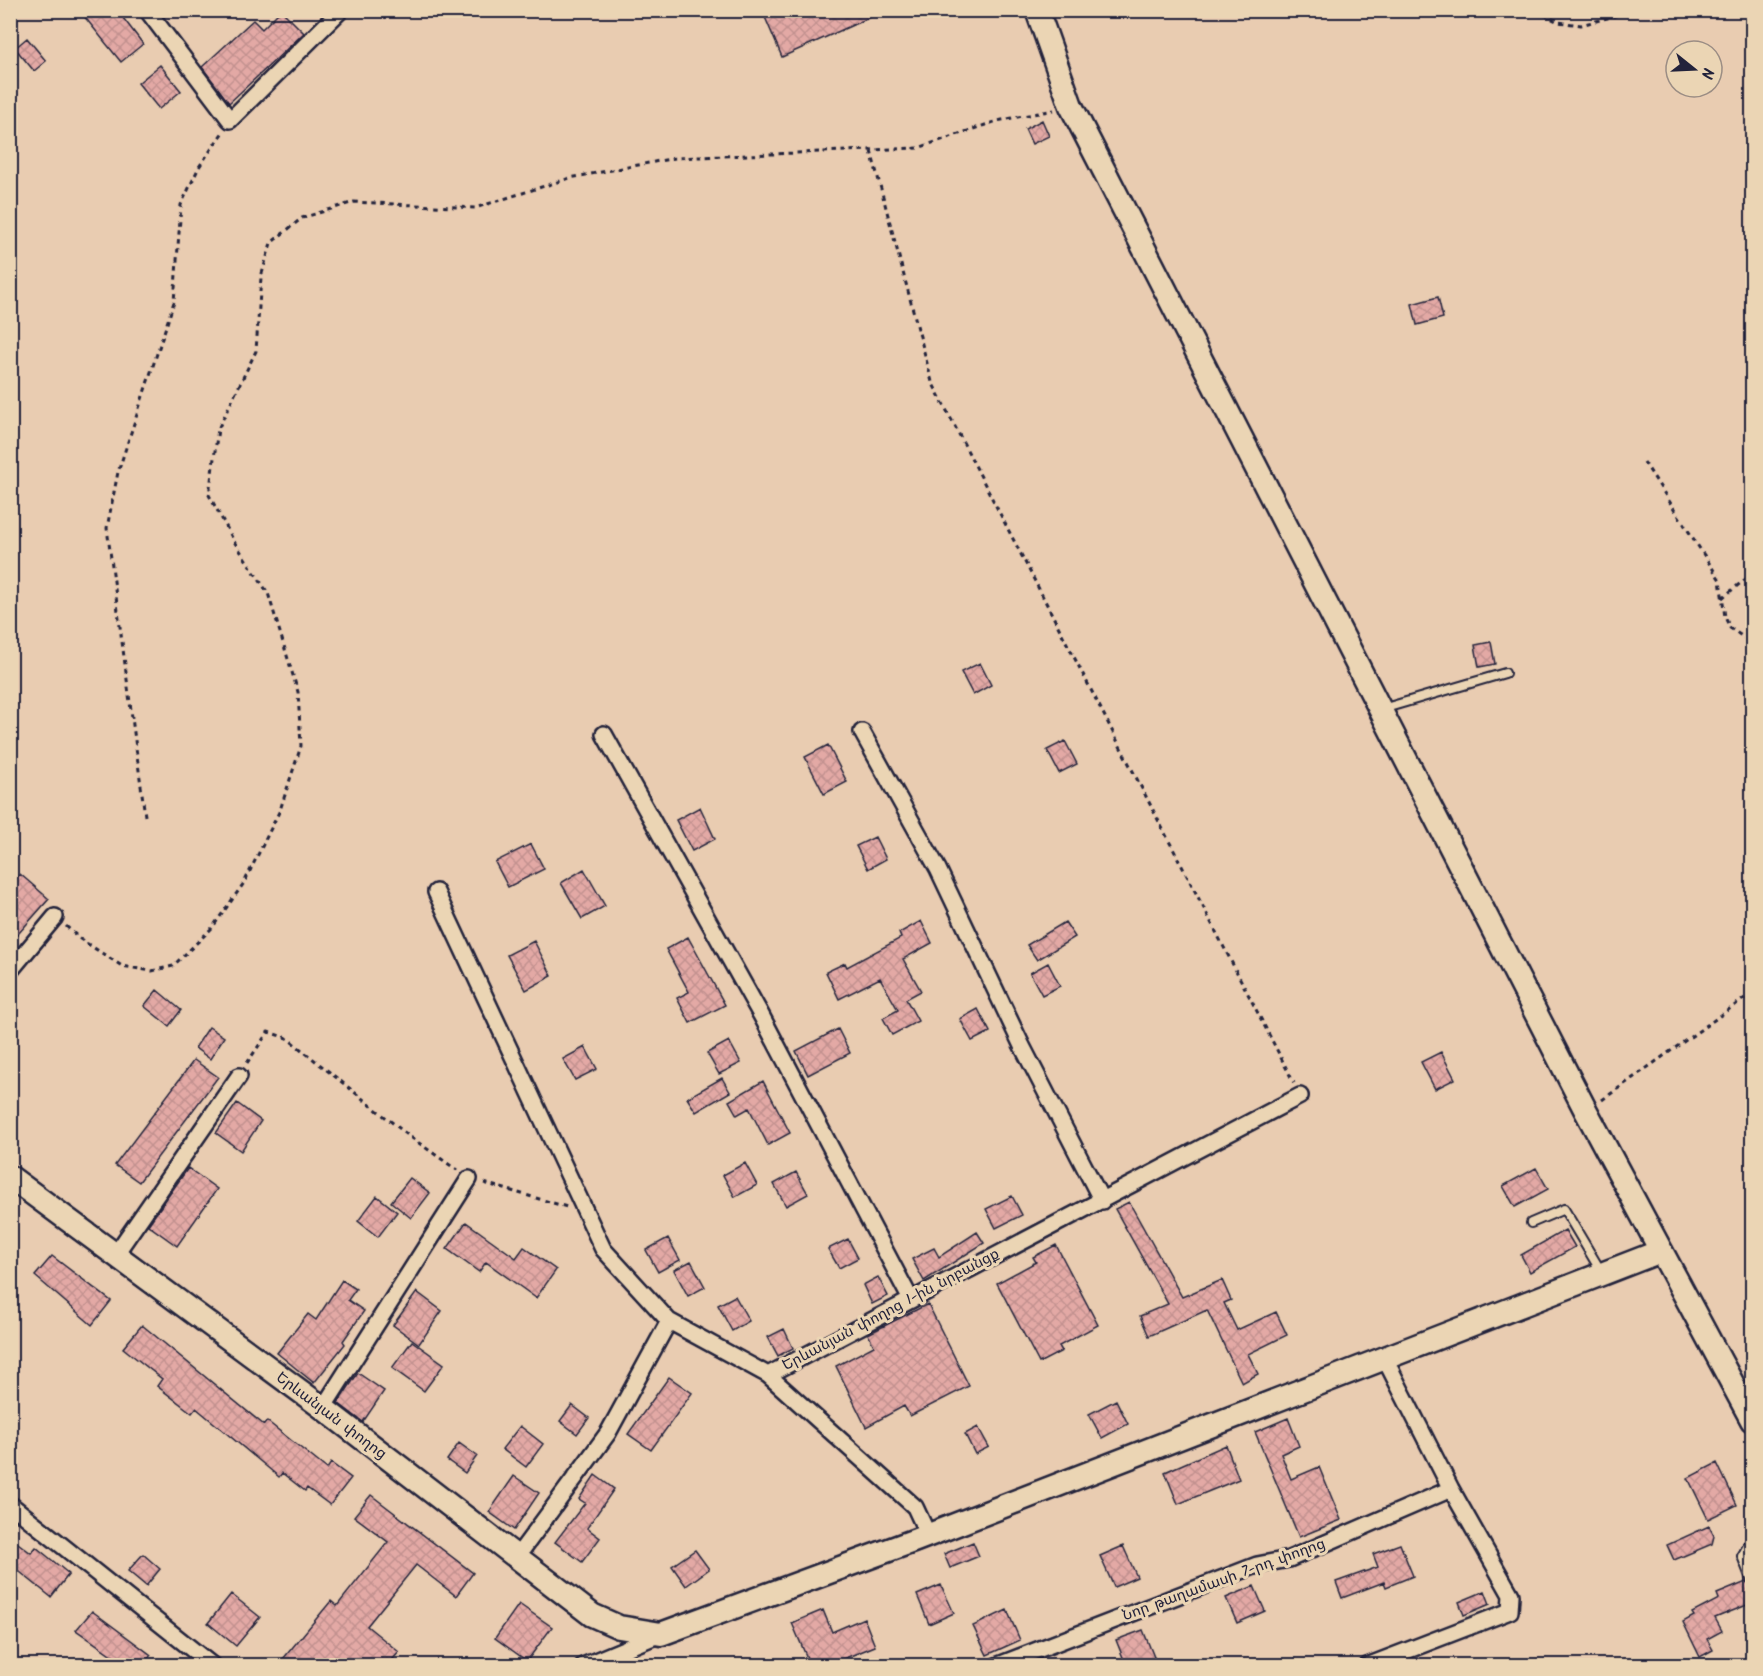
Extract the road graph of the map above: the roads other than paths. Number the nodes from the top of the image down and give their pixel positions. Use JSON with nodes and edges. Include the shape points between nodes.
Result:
{"nodes":[{"id":1,"x":147,"y":10,"type":"edge"},
{"id":2,"x":341,"y":10,"type":"edge"},
{"id":3,"x":1037,"y":10,"type":"edge"},
{"id":4,"x":1505,"y":673,"type":"dead end"},
{"id":5,"x":1380,"y":709,"type":"junction"},
{"id":6,"x":862,"y":732,"type":"dead end"},
{"id":7,"x":604,"y":734,"type":"dead end"},
{"id":8,"x":436,"y":892,"type":"dead end"},
{"id":9,"x":56,"y":917,"type":"road end"},
{"id":10,"x":10,"y":971,"type":"edge"},
{"id":11,"x":239,"y":1076,"type":"road end"},
{"id":12,"x":1300,"y":1096,"type":"road end"},
{"id":13,"x":10,"y":1177,"type":"edge"},
{"id":14,"x":469,"y":1179,"type":"road end"},
{"id":15,"x":1102,"y":1201,"type":"junction"},
{"id":16,"x":1531,"y":1223,"type":"dead end"},
{"id":17,"x":1661,"y":1251,"type":"junction"},
{"id":18,"x":116,"y":1255,"type":"junction"},
{"id":19,"x":1603,"y":1274,"type":"junction"},
{"id":20,"x":911,"y":1300,"type":"junction"},
{"id":21,"x":669,"y":1321,"type":"junction"},
{"id":22,"x":1384,"y":1357,"type":"junction"},
{"id":23,"x":768,"y":1375,"type":"junction"},
{"id":24,"x":323,"y":1408,"type":"junction"},
{"id":25,"x":1752,"y":1420,"type":"edge"},
{"id":26,"x":1451,"y":1489,"type":"junction"},
{"id":27,"x":10,"y":1504,"type":"edge"},
{"id":28,"x":928,"y":1535,"type":"junction"},
{"id":29,"x":1752,"y":1539,"type":"edge"},
{"id":30,"x":516,"y":1558,"type":"junction"},
{"id":31,"x":1751,"y":1579,"type":"edge"},
{"id":32,"x":661,"y":1634,"type":"junction"},
{"id":33,"x":213,"y":1665,"type":"edge"},
{"id":34,"x":584,"y":1665,"type":"edge"},
{"id":35,"x":996,"y":1665,"type":"edge"},
{"id":36,"x":1367,"y":1665,"type":"edge"}],
"edges":[{"from":1,"to":2,"type":"street","via":[[230,120]]},
{"from":3,"to":5,"type":"main road","via":[[1071,106]]},
{"from":4,"to":5,"type":"lane"},
{"from":5,"to":17,"type":"main road"},
{"from":6,"to":15,"type":"street","via":[[938,869],[1022,1046]]},
{"from":7,"to":20,"type":"street","via":[[761,1015]]},
{"from":8,"to":21,"type":"street","name":"Երևանյան փողոց 1-ին նրբանցք","via":[[603,1249]]},
{"from":9,"to":10,"type":"street"},
{"from":11,"to":18,"type":"street"},
{"from":12,"to":15,"type":"street","name":"Երևանյան փողոց 1-ին նրբանցք"},
{"from":13,"to":18,"type":"main road","name":"Երևանյան փողոց"},
{"from":14,"to":24,"type":"street"},
{"from":15,"to":20,"type":"street","name":"Երևանյան փողոց 1-ին նրբանցք"},
{"from":16,"to":19,"type":"lane","via":[[1564,1209]]},
{"from":17,"to":19,"type":"main road"},
{"from":17,"to":25,"type":"main road"},
{"from":18,"to":24,"type":"main road","name":"Երևանյան փողոց"},
{"from":19,"to":22,"type":"main road"},
{"from":20,"to":23,"type":"street","name":"Երևանյան փողոց 1-ին նրբանցք"},
{"from":21,"to":23,"type":"street","name":"Երևանյան փողոց 1-ին նրբանցք"},
{"from":21,"to":30,"type":"street","via":[[608,1433]]},
{"from":22,"to":26,"type":"street"},
{"from":22,"to":28,"type":"main road"},
{"from":23,"to":28,"type":"street","via":[[915,1507]]},
{"from":24,"to":30,"type":"main road","name":"Երևանյան փողոց"},
{"from":26,"to":35,"type":"street","name":"Նոր թաղամասի 7-րդ փողոց","via":[[1289,1559],[1257,1565]]},
{"from":26,"to":36,"type":"street","via":[[1511,1595],[1510,1611]]},
{"from":27,"to":33,"type":"street"},
{"from":28,"to":32,"type":"main road"},
{"from":29,"to":31,"type":"lane","via":[[1742,1556]]},
{"from":30,"to":32,"type":"main road","name":"Երևանյան փողոց","via":[[592,1615],[619,1628]]},
{"from":32,"to":34,"type":"street"}]}
